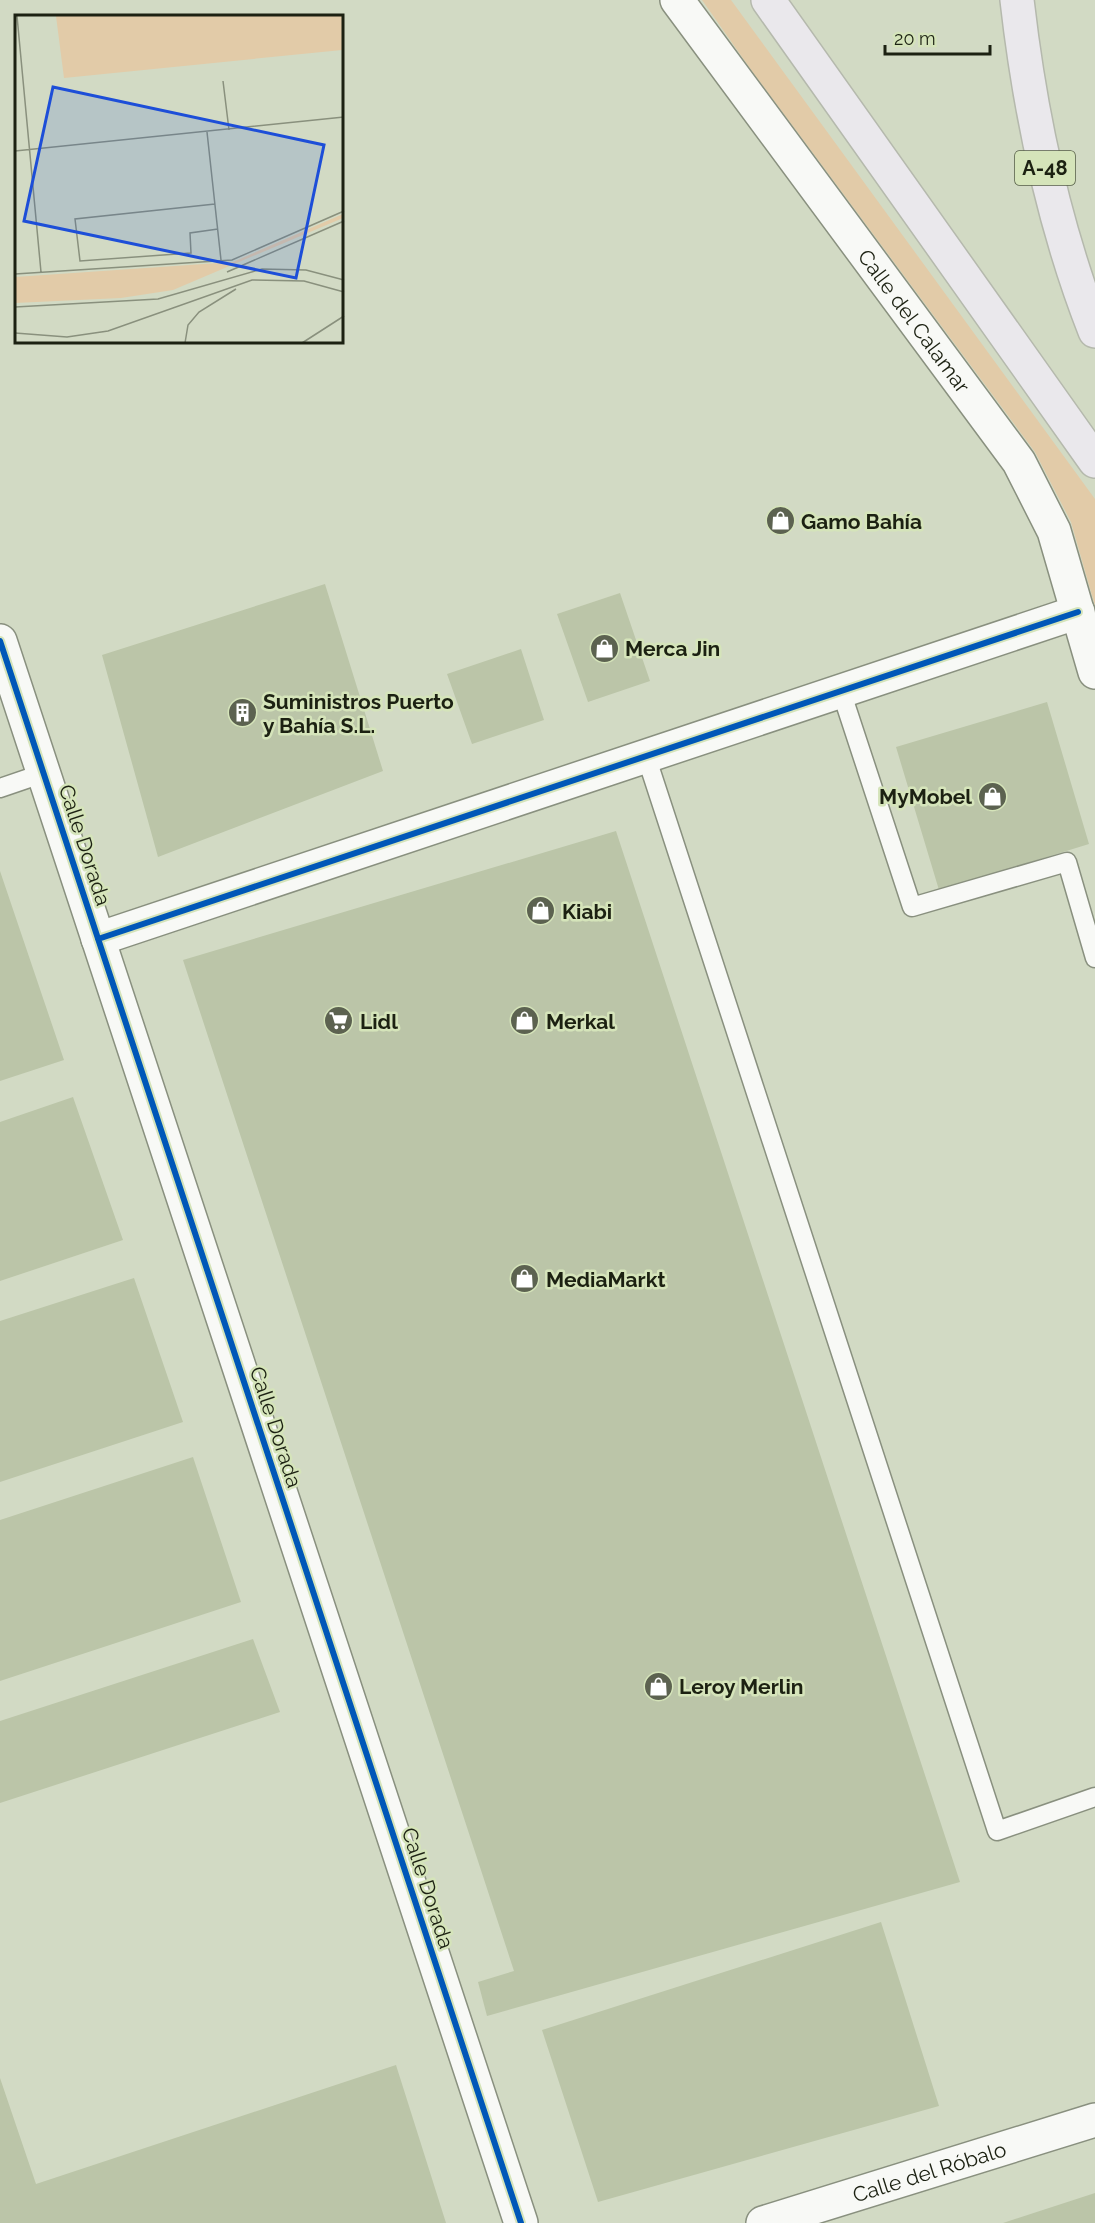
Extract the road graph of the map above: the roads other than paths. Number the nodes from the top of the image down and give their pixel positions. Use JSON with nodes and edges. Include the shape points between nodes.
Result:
{"nodes":[{"id":1,"x":678,"y":0,"type":"edge"},
{"id":2,"x":768,"y":0,"type":"edge"},
{"id":3,"x":1017,"y":0,"type":"edge"},
{"id":4,"x":1095,"y":332,"type":"edge"},
{"id":5,"x":1095,"y":461,"type":"edge"},
{"id":6,"x":1078,"y":612,"type":"junction"},
{"id":7,"x":0,"y":641,"type":"edge"},
{"id":8,"x":1095,"y":672,"type":"edge"},
{"id":9,"x":841,"y":692,"type":"junction"},
{"id":10,"x":646,"y":756,"type":"junction"},
{"id":11,"x":44,"y":773,"type":"junction"},
{"id":12,"x":0,"y":788,"type":"edge"},
{"id":13,"x":98,"y":939,"type":"junction"},
{"id":14,"x":1093,"y":946,"type":"edge"},
{"id":15,"x":1095,"y":1797,"type":"edge"},
{"id":16,"x":1095,"y":2120,"type":"edge"},
{"id":17,"x":521,"y":2223,"type":"edge"},
{"id":18,"x":763,"y":2223,"type":"edge"}],
"edges":[{"from":1,"to":6,"type":"street","name":"Calle del Calamar","via":[[1019,462],[1054,531]]},
{"from":2,"to":5,"type":"highway"},
{"from":3,"to":4,"type":"highway","number":"A-48","via":[[1025,74],[1052,202]]},
{"from":6,"to":8,"type":"street","name":"Calle del Calamar"},
{"from":6,"to":9,"type":"street"},
{"from":7,"to":11,"type":"street","name":"Calle Dorada"},
{"from":9,"to":10,"type":"street"},
{"from":9,"to":14,"type":"lane","via":[[912,907],[1067,862]]},
{"from":10,"to":13,"type":"street"},
{"from":10,"to":15,"type":"lane","via":[[997,1831]]},
{"from":11,"to":12,"type":"lane"},
{"from":11,"to":13,"type":"street","name":"Calle Dorada"},
{"from":13,"to":17,"type":"street","name":"Calle Dorada"},
{"from":16,"to":18,"type":"street","name":"Calle del Róbalo"}]}
